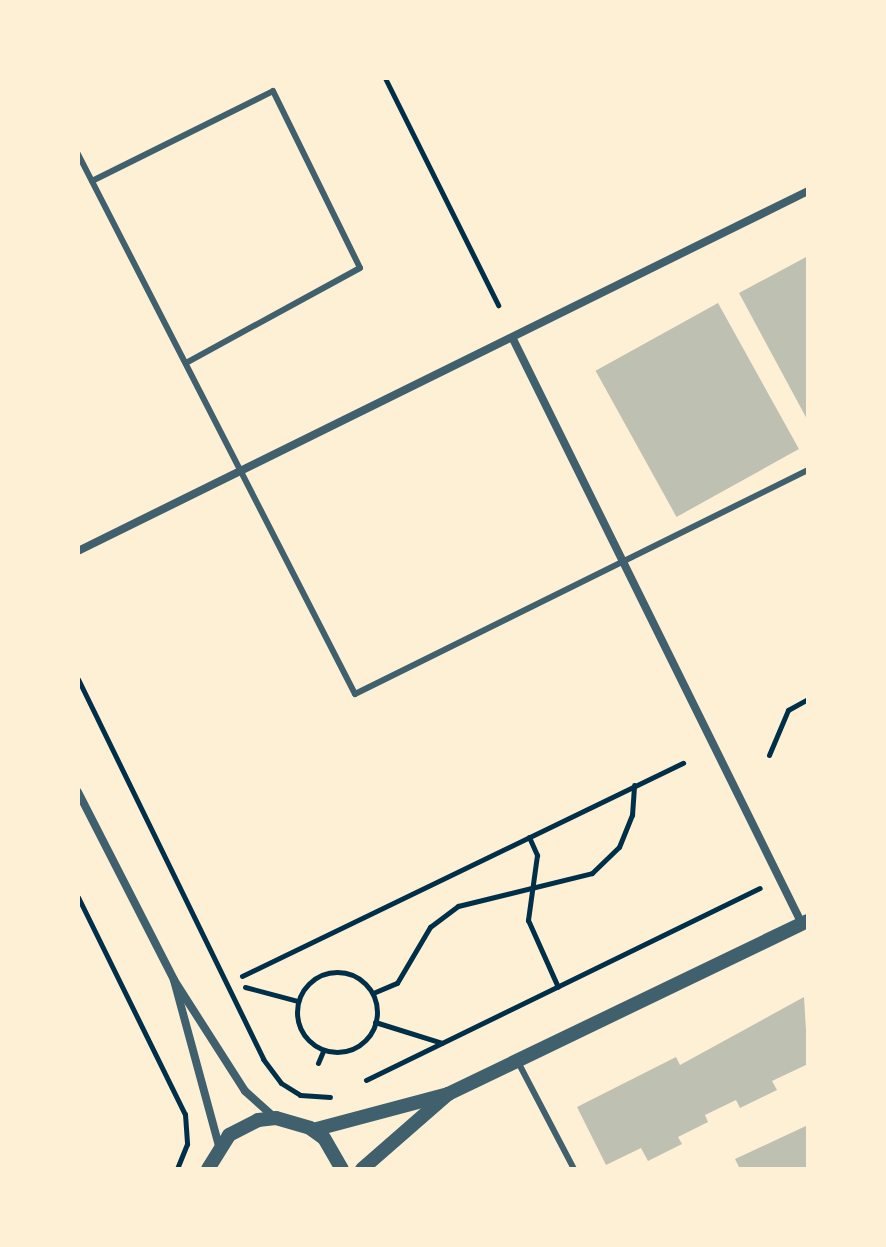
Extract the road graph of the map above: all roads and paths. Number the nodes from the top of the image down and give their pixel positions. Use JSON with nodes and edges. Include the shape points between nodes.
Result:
{"nodes":[{"id":1,"x":385,"y":78,"type":"edge"},
{"id":2,"x":78,"y":154,"type":"edge"},
{"id":3,"x":92,"y":181,"type":"junction"},
{"id":4,"x":808,"y":191,"type":"edge"},
{"id":5,"x":498,"y":305,"type":"dead end"},
{"id":6,"x":513,"y":339,"type":"junction"},
{"id":7,"x":186,"y":363,"type":"junction"},
{"id":8,"x":808,"y":470,"type":"edge"},
{"id":9,"x":242,"y":471,"type":"junction"},
{"id":10,"x":78,"y":551,"type":"edge"},
{"id":11,"x":624,"y":563,"type":"junction"},
{"id":12,"x":78,"y":679,"type":"edge"},
{"id":13,"x":808,"y":699,"type":"edge"},
{"id":14,"x":769,"y":755,"type":"dead end"},
{"id":15,"x":683,"y":763,"type":"dead end"},
{"id":16,"x":634,"y":785,"type":"junction"},
{"id":17,"x":78,"y":792,"type":"edge"},
{"id":18,"x":529,"y":837,"type":"junction"},
{"id":19,"x":534,"y":885,"type":"junction"},
{"id":20,"x":764,"y":885,"type":"dead end"},
{"id":21,"x":78,"y":897,"type":"edge"},
{"id":22,"x":805,"y":922,"type":"edge"},
{"id":23,"x":242,"y":976,"type":"dead end"},
{"id":24,"x":174,"y":980,"type":"junction"},
{"id":25,"x":245,"y":987,"type":"dead end"},
{"id":26,"x":558,"y":987,"type":"junction"},
{"id":27,"x":373,"y":993,"type":"junction"},
{"id":28,"x":298,"y":1001,"type":"junction"},
{"id":29,"x":375,"y":1022,"type":"junction"},
{"id":30,"x":443,"y":1043,"type":"junction"},
{"id":31,"x":323,"y":1051,"type":"junction"},
{"id":32,"x":518,"y":1061,"type":"junction"},
{"id":33,"x":318,"y":1063,"type":"dead end"},
{"id":34,"x":366,"y":1080,"type":"dead end"},
{"id":35,"x":448,"y":1094,"type":"junction"},
{"id":36,"x":370,"y":1116,"type":"junction"},
{"id":37,"x":276,"y":1118,"type":"junction"},
{"id":38,"x":313,"y":1130,"type":"junction"},
{"id":39,"x":219,"y":1146,"type":"junction"},
{"id":40,"x":177,"y":1169,"type":"edge"},
{"id":41,"x":208,"y":1169,"type":"edge"},
{"id":42,"x":342,"y":1169,"type":"edge"},
{"id":43,"x":362,"y":1169,"type":"edge"},
{"id":44,"x":574,"y":1169,"type":"edge"}],
"edges":[{"from":1,"to":5,"type":"path"},
{"from":2,"to":3,"type":"lane"},
{"from":3,"to":7,"type":"lane"},
{"from":3,"to":7,"type":"lane","via":[[273,91],[360,268]]},
{"from":4,"to":6,"type":"street"},
{"from":6,"to":9,"type":"street"},
{"from":6,"to":11,"type":"street"},
{"from":7,"to":9,"type":"lane"},
{"from":8,"to":11,"type":"lane"},
{"from":9,"to":10,"type":"street"},
{"from":9,"to":11,"type":"lane","via":[[355,694]]},
{"from":11,"to":22,"type":"street"},
{"from":12,"to":36,"type":"path","via":[[263,1059],[281,1083],[300,1095],[360,1099]]},
{"from":13,"to":14,"type":"path","via":[[788,710]]},
{"from":15,"to":16,"type":"path"},
{"from":16,"to":18,"type":"path"},
{"from":16,"to":19,"type":"path","via":[[632,815],[619,847],[592,873]]},
{"from":17,"to":24,"type":"street"},
{"from":18,"to":19,"type":"path","via":[[537,855]]},
{"from":18,"to":23,"type":"path"},
{"from":19,"to":26,"type":"path","via":[[528,920]]},
{"from":19,"to":27,"type":"path","via":[[458,906],[430,927],[397,983]]},
{"from":20,"to":26,"type":"path"},
{"from":21,"to":40,"type":"path","via":[[185,1114],[187,1144]]},
{"from":22,"to":32,"type":"street"},
{"from":24,"to":37,"type":"street","via":[[245,1091]]},
{"from":24,"to":39,"type":"street"},
{"from":25,"to":28,"type":"path"},
{"from":26,"to":30,"type":"path"},
{"from":27,"to":28,"type":"path","via":[[348,973],[333,972],[317,977]]},
{"from":27,"to":29,"type":"path"},
{"from":28,"to":31,"type":"path","via":[[304,1036]]},
{"from":29,"to":30,"type":"path"},
{"from":29,"to":31,"type":"path","via":[[363,1044],[351,1051]]},
{"from":30,"to":34,"type":"path"},
{"from":31,"to":33,"type":"path"},
{"from":32,"to":35,"type":"street"},
{"from":32,"to":44,"type":"lane"},
{"from":35,"to":36,"type":"street","via":[[419,1098]]},
{"from":35,"to":43,"type":"street"},
{"from":36,"to":38,"type":"street"},
{"from":37,"to":38,"type":"street"},
{"from":37,"to":39,"type":"street","via":[[242,1126]]},
{"from":38,"to":42,"type":"street","via":[[335,1152]]},
{"from":39,"to":41,"type":"street"}]}
